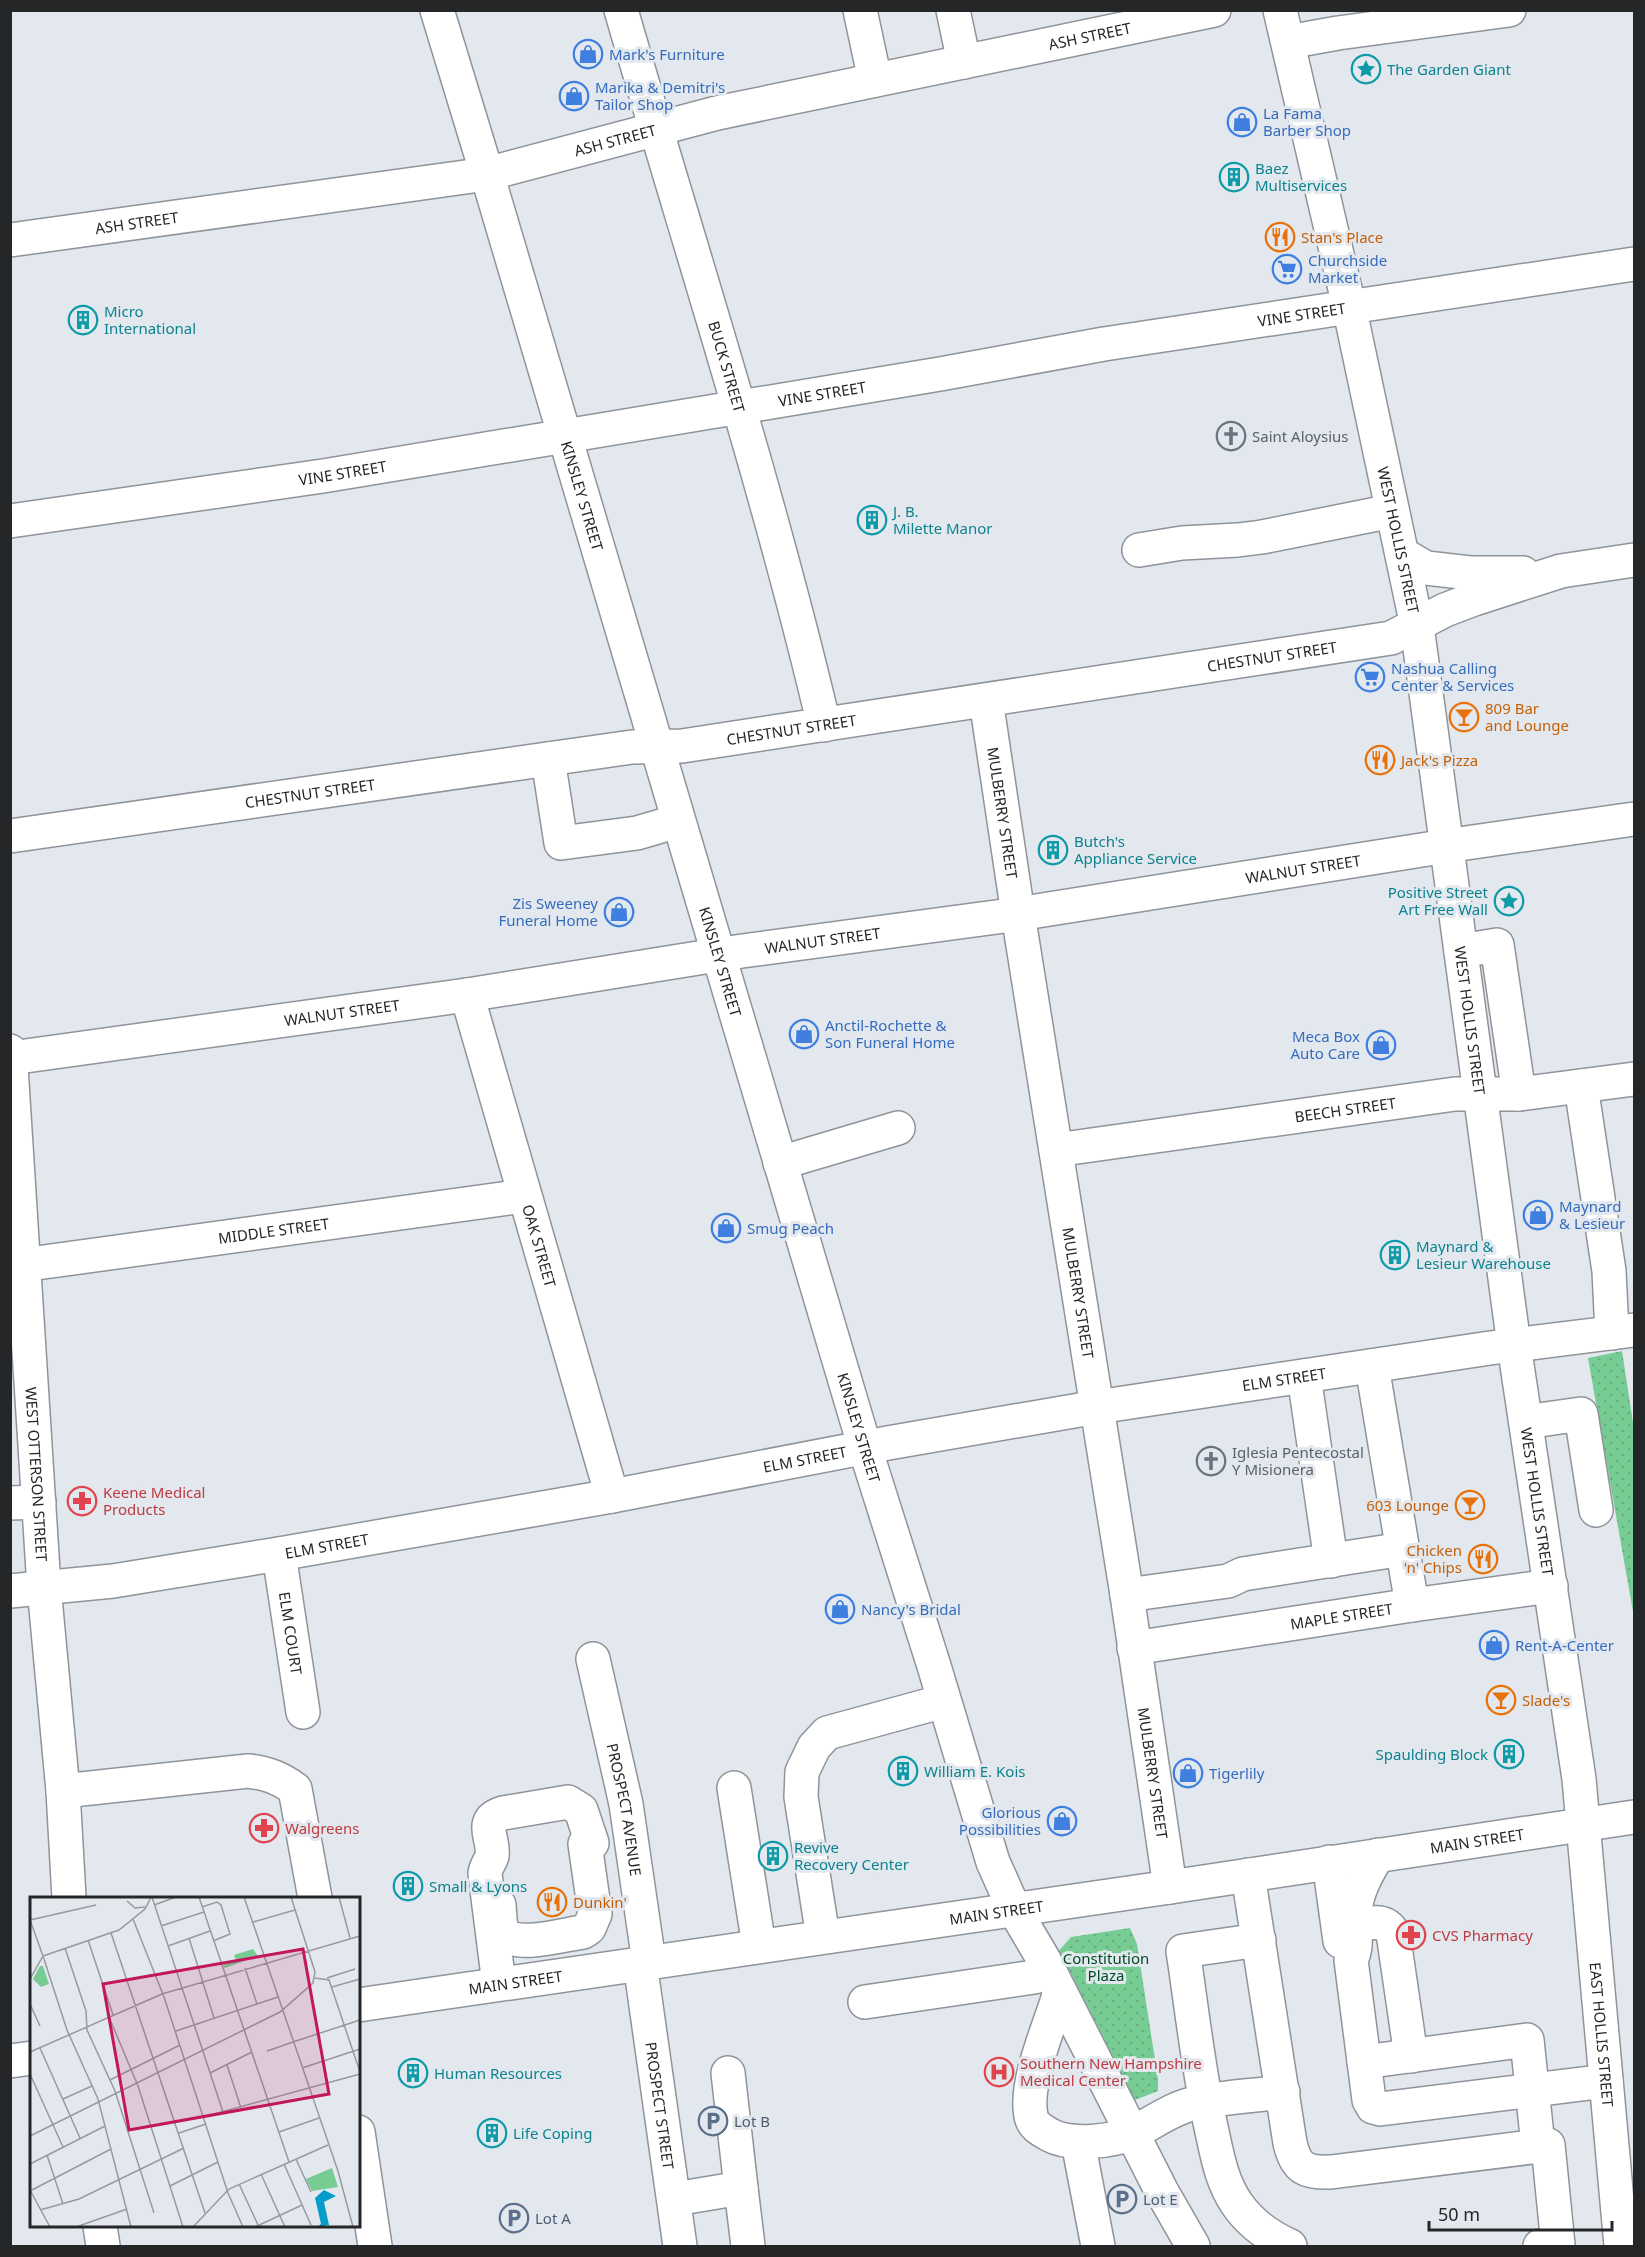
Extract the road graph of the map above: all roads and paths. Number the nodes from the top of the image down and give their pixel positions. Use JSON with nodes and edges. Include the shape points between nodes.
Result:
{"nodes":[{"id":1,"x":437,"y":10,"type":"edge"},
{"id":2,"x":621,"y":10,"type":"edge"},
{"id":3,"x":860,"y":10,"type":"edge"},
{"id":4,"x":953,"y":10,"type":"edge"},
{"id":5,"x":1214,"y":10,"type":"edge"},
{"id":6,"x":1280,"y":10,"type":"edge"},
{"id":7,"x":1509,"y":10,"type":"edge"},
{"id":8,"x":1336,"y":22,"type":"edge"},
{"id":9,"x":1288,"y":42,"type":"junction"},
{"id":10,"x":964,"y":62,"type":"junction"},
{"id":11,"x":875,"y":80,"type":"junction"},
{"id":12,"x":655,"y":128,"type":"junction"},
{"id":13,"x":487,"y":174,"type":"junction"},
{"id":14,"x":10,"y":240,"type":"edge"},
{"id":15,"x":1635,"y":264,"type":"edge"},
{"id":16,"x":1349,"y":306,"type":"junction"},
{"id":17,"x":740,"y":408,"type":"junction"},
{"id":18,"x":565,"y":435,"type":"junction"},
{"id":19,"x":1392,"y":511,"type":"junction"},
{"id":20,"x":10,"y":521,"type":"edge"},
{"id":21,"x":1139,"y":550,"type":"dead end"},
{"id":22,"x":1402,"y":554,"type":"junction"},
{"id":23,"x":1635,"y":560,"type":"edge"},
{"id":24,"x":1561,"y":571,"type":"junction"},
{"id":25,"x":1417,"y":626,"type":"junction"},
{"id":26,"x":986,"y":700,"type":"junction"},
{"id":27,"x":824,"y":725,"type":"junction"},
{"id":28,"x":656,"y":747,"type":"junction"},
{"id":29,"x":548,"y":759,"type":"junction"},
{"id":30,"x":1635,"y":819,"type":"edge"},
{"id":31,"x":678,"y":821,"type":"junction"},
{"id":32,"x":10,"y":836,"type":"edge"},
{"id":33,"x":1446,"y":846,"type":"junction"},
{"id":34,"x":1018,"y":914,"type":"junction"},
{"id":35,"x":1461,"y":951,"type":"junction"},
{"id":36,"x":718,"y":955,"type":"junction"},
{"id":37,"x":467,"y":996,"type":"junction"},
{"id":38,"x":10,"y":1051,"type":"edge"},
{"id":39,"x":11,"y":1058,"type":"edge"},
{"id":40,"x":1635,"y":1079,"type":"edge"},
{"id":41,"x":1581,"y":1086,"type":"junction"},
{"id":42,"x":1480,"y":1094,"type":"junction"},
{"id":43,"x":1519,"y":1094,"type":"junction"},
{"id":44,"x":898,"y":1128,"type":"dead end"},
{"id":45,"x":1056,"y":1150,"type":"junction"},
{"id":46,"x":780,"y":1163,"type":"junction"},
{"id":47,"x":524,"y":1196,"type":"junction"},
{"id":48,"x":22,"y":1265,"type":"junction"},
{"id":49,"x":19,"y":1331,"type":"edge"},
{"id":50,"x":1623,"y":1332,"type":"edge"},
{"id":51,"x":1514,"y":1345,"type":"junction"},
{"id":52,"x":1372,"y":1366,"type":"junction"},
{"id":53,"x":1304,"y":1377,"type":"junction"},
{"id":54,"x":1097,"y":1407,"type":"junction"},
{"id":55,"x":1526,"y":1422,"type":"junction"},
{"id":56,"x":865,"y":1448,"type":"junction"},
{"id":57,"x":612,"y":1496,"type":"junction"},
{"id":58,"x":25,"y":1502,"type":"edge"},
{"id":59,"x":1596,"y":1510,"type":"dead end"},
{"id":60,"x":1403,"y":1549,"type":"junction"},
{"id":61,"x":279,"y":1554,"type":"junction"},
{"id":62,"x":1331,"y":1561,"type":"junction"},
{"id":63,"x":1551,"y":1586,"type":"junction"},
{"id":64,"x":44,"y":1587,"type":"junction"},
{"id":65,"x":10,"y":1591,"type":"edge"},
{"id":66,"x":1127,"y":1595,"type":"junction"},
{"id":67,"x":1412,"y":1605,"type":"junction"},
{"id":68,"x":1134,"y":1648,"type":"junction"},
{"id":69,"x":593,"y":1659,"type":"dead end"},
{"id":70,"x":944,"y":1701,"type":"junction"},
{"id":71,"x":303,"y":1712,"type":"dead end"},
{"id":72,"x":734,"y":1788,"type":"dead end"},
{"id":73,"x":63,"y":1791,"type":"junction"},
{"id":74,"x":1635,"y":1817,"type":"edge"},
{"id":75,"x":1583,"y":1823,"type":"junction"},
{"id":76,"x":1378,"y":1855,"type":"junction"},
{"id":77,"x":492,"y":1856,"type":"junction"},
{"id":78,"x":1329,"y":1863,"type":"junction"},
{"id":79,"x":1248,"y":1875,"type":"junction"},
{"id":80,"x":1170,"y":1887,"type":"junction"},
{"id":81,"x":72,"y":1894,"type":"edge"},
{"id":82,"x":315,"y":1897,"type":"edge"},
{"id":83,"x":1014,"y":1910,"type":"junction"},
{"id":84,"x":1354,"y":1925,"type":"junction"},
{"id":85,"x":823,"y":1937,"type":"junction"},
{"id":86,"x":1259,"y":1940,"type":"junction"},
{"id":87,"x":759,"y":1946,"type":"junction"},
{"id":88,"x":1351,"y":1960,"type":"junction"},
{"id":89,"x":645,"y":1963,"type":"junction"},
{"id":90,"x":1055,"y":1982,"type":"junction"},
{"id":91,"x":499,"y":1984,"type":"junction"},
{"id":92,"x":865,"y":2002,"type":"dead end"},
{"id":93,"x":360,"y":2005,"type":"edge"},
{"id":94,"x":1411,"y":2056,"type":"junction"},
{"id":95,"x":30,"y":2058,"type":"edge"},
{"id":96,"x":10,"y":2061,"type":"edge"},
{"id":97,"x":1364,"y":2062,"type":"junction"},
{"id":98,"x":728,"y":2073,"type":"dead end"},
{"id":99,"x":1606,"y":2081,"type":"junction"},
{"id":100,"x":1533,"y":2089,"type":"junction"},
{"id":101,"x":1282,"y":2092,"type":"junction"},
{"id":102,"x":1205,"y":2102,"type":"junction"},
{"id":103,"x":1132,"y":2133,"type":"junction"},
{"id":104,"x":1078,"y":2142,"type":"junction"},
{"id":105,"x":360,"y":2146,"type":"edge"},
{"id":106,"x":1538,"y":2146,"type":"junction"},
{"id":107,"x":741,"y":2188,"type":"junction"},
{"id":108,"x":675,"y":2199,"type":"junction"},
{"id":109,"x":100,"y":2227,"type":"edge"},
{"id":110,"x":1097,"y":2243,"type":"edge"},
{"id":111,"x":103,"y":2247,"type":"edge"},
{"id":112,"x":375,"y":2247,"type":"edge"},
{"id":113,"x":681,"y":2247,"type":"edge"},
{"id":114,"x":748,"y":2247,"type":"edge"},
{"id":115,"x":1193,"y":2247,"type":"edge"},
{"id":116,"x":1290,"y":2247,"type":"edge"},
{"id":117,"x":1540,"y":2247,"type":"edge"},
{"id":118,"x":1621,"y":2247,"type":"edge"}],
"edges":[{"from":1,"to":13,"type":"street","name":"KINSLEY STREET"},
{"from":2,"to":12,"type":"street","name":"BUCK STREET"},
{"from":3,"to":11,"type":"street"},
{"from":4,"to":10,"type":"street"},
{"from":5,"to":10,"type":"street","name":"ASH STREET"},
{"from":6,"to":9,"type":"street","name":"WEST HOLLIS STREET"},
{"from":7,"to":8,"type":"street"},
{"from":8,"to":9,"type":"street"},
{"from":9,"to":16,"type":"street","name":"WEST HOLLIS STREET"},
{"from":10,"to":11,"type":"street","name":"ASH STREET"},
{"from":11,"to":12,"type":"street","name":"ASH STREET"},
{"from":12,"to":13,"type":"street","name":"ASH STREET"},
{"from":12,"to":17,"type":"street","name":"BUCK STREET"},
{"from":13,"to":14,"type":"street","name":"ASH STREET"},
{"from":13,"to":18,"type":"street","name":"KINSLEY STREET"},
{"from":15,"to":16,"type":"street","name":"VINE STREET"},
{"from":16,"to":17,"type":"street","name":"VINE STREET"},
{"from":16,"to":19,"type":"street","name":"WEST HOLLIS STREET"},
{"from":17,"to":18,"type":"street","name":"VINE STREET"},
{"from":17,"to":27,"type":"street","name":"BUCK STREET"},
{"from":18,"to":20,"type":"street","name":"VINE STREET","via":[[297,480]]},
{"from":18,"to":28,"type":"street","name":"KINSLEY STREET"},
{"from":19,"to":21,"type":"street","via":[[1262,537]]},
{"from":19,"to":22,"type":"street","name":"WEST HOLLIS STREET"},
{"from":22,"to":24,"type":"street","name":"CHESTNUT STREET","via":[[1426,568],[1470,573]]},
{"from":22,"to":25,"type":"street","name":"WEST HOLLIS STREET"},
{"from":23,"to":24,"type":"street","name":"CHESTNUT STREET"},
{"from":24,"to":25,"type":"street","name":"CHESTNUT STREET","via":[[1445,610]]},
{"from":25,"to":26,"type":"street","name":"CHESTNUT STREET","via":[[1391,638]]},
{"from":25,"to":33,"type":"street","name":"WEST HOLLIS STREET"},
{"from":26,"to":27,"type":"street","name":"CHESTNUT STREET"},
{"from":26,"to":34,"type":"street","name":"MULBERRY STREET"},
{"from":27,"to":28,"type":"street","name":"CHESTNUT STREET"},
{"from":28,"to":29,"type":"street","name":"CHESTNUT STREET"},
{"from":28,"to":31,"type":"street","name":"KINSLEY STREET"},
{"from":29,"to":31,"type":"street","via":[[561,843],[637,833]]},
{"from":29,"to":32,"type":"street","name":"CHESTNUT STREET"},
{"from":30,"to":33,"type":"street","name":"WALNUT STREET"},
{"from":31,"to":36,"type":"street","name":"KINSLEY STREET"},
{"from":33,"to":34,"type":"street","name":"WALNUT STREET"},
{"from":33,"to":35,"type":"street","name":"WEST HOLLIS STREET"},
{"from":34,"to":36,"type":"street","name":"WALNUT STREET"},
{"from":34,"to":45,"type":"street","name":"MULBERRY STREET"},
{"from":35,"to":42,"type":"street","name":"WEST HOLLIS STREET"},
{"from":35,"to":43,"type":"street","via":[[1497,945]]},
{"from":36,"to":37,"type":"street","name":"WALNUT STREET"},
{"from":36,"to":46,"type":"street","name":"KINSLEY STREET"},
{"from":37,"to":39,"type":"street","name":"WALNUT STREET"},
{"from":37,"to":47,"type":"street","name":"OAK STREET"},
{"from":38,"to":39,"type":"street","name":"WEST OTTERSON STREET"},
{"from":39,"to":48,"type":"street","name":"WEST OTTERSON STREET"},
{"from":40,"to":41,"type":"street","name":"BEECH STREET"},
{"from":41,"to":43,"type":"street","name":"BEECH STREET"},
{"from":41,"to":50,"type":"street","via":[[1609,1271]]},
{"from":42,"to":43,"type":"street","name":"BEECH STREET"},
{"from":42,"to":45,"type":"street","name":"BEECH STREET","via":[[1455,1094]]},
{"from":42,"to":51,"type":"street","name":"WEST HOLLIS STREET"},
{"from":44,"to":46,"type":"street"},
{"from":45,"to":54,"type":"street","name":"MULBERRY STREET"},
{"from":46,"to":56,"type":"street","name":"KINSLEY STREET"},
{"from":47,"to":48,"type":"street","name":"MIDDLE STREET"},
{"from":47,"to":57,"type":"street","name":"OAK STREET"},
{"from":48,"to":49,"type":"street","name":"WEST OTTERSON STREET"},
{"from":49,"to":58,"type":"street","name":"WEST OTTERSON STREET"},
{"from":50,"to":51,"type":"street","name":"ELM STREET"},
{"from":51,"to":52,"type":"street","name":"ELM STREET"},
{"from":51,"to":55,"type":"street","name":"WEST HOLLIS STREET"},
{"from":52,"to":53,"type":"street","name":"ELM STREET"},
{"from":52,"to":60,"type":"street"},
{"from":53,"to":54,"type":"street","name":"ELM STREET"},
{"from":53,"to":62,"type":"street"},
{"from":54,"to":56,"type":"street","name":"ELM STREET"},
{"from":54,"to":66,"type":"street","name":"MULBERRY STREET"},
{"from":55,"to":59,"type":"street","via":[[1581,1414]]},
{"from":55,"to":63,"type":"street","name":"WEST HOLLIS STREET"},
{"from":56,"to":57,"type":"street","name":"ELM STREET"},
{"from":56,"to":70,"type":"street","name":"KINSLEY STREET"},
{"from":57,"to":61,"type":"street","name":"ELM STREET"},
{"from":58,"to":64,"type":"street","name":"WEST OTTERSON STREET"},
{"from":60,"to":62,"type":"street"},
{"from":60,"to":67,"type":"street"},
{"from":61,"to":64,"type":"street","name":"ELM STREET","via":[[113,1581]]},
{"from":61,"to":71,"type":"street","name":"ELM COURT"},
{"from":62,"to":66,"type":"street"},
{"from":63,"to":67,"type":"street","name":"MAPLE STREET"},
{"from":63,"to":75,"type":"street","name":"WEST HOLLIS STREET"},
{"from":64,"to":65,"type":"street","name":"ELM STREET"},
{"from":64,"to":73,"type":"street","name":"WEST OTTERSON STREET"},
{"from":66,"to":68,"type":"street","name":"MULBERRY STREET"},
{"from":67,"to":68,"type":"street","name":"MAPLE STREET"},
{"from":68,"to":80,"type":"street","name":"MULBERRY STREET"},
{"from":69,"to":89,"type":"street","name":"PROSPECT AVENUE","via":[[626,1804]]},
{"from":70,"to":83,"type":"street","name":"KINSLEY STREET","via":[[993,1862]]},
{"from":70,"to":85,"type":"street","via":[[827,1733],[814,1747],[802,1772],[801,1797]]},
{"from":72,"to":87,"type":"street"},
{"from":73,"to":81,"type":"street","name":"WEST OTTERSON STREET"},
{"from":73,"to":82,"type":"street","via":[[248,1771],[273,1776],[295,1789]]},
{"from":74,"to":75,"type":"street","name":"MAIN STREET"},
{"from":75,"to":76,"type":"street","name":"MAIN STREET"},
{"from":75,"to":99,"type":"street","name":"EAST HOLLIS STREET"},
{"from":76,"to":78,"type":"street","name":"MAIN STREET"},
{"from":76,"to":84,"type":"street","via":[[1358,1896]]},
{"from":77,"to":77,"type":"street","via":[[489,1832],[495,1815],[568,1803],[581,1810],[595,1914],[592,1923],[583,1932],[526,1941],[506,1935],[502,1930]]},
{"from":77,"to":91,"type":"street","via":[[485,1874]]},
{"from":78,"to":79,"type":"street","name":"MAIN STREET"},
{"from":78,"to":88,"type":"street","via":[[1340,1941]]},
{"from":79,"to":80,"type":"street","name":"MAIN STREET"},
{"from":79,"to":86,"type":"street"},
{"from":80,"to":83,"type":"street","name":"MAIN STREET"},
{"from":83,"to":85,"type":"street","name":"MAIN STREET"},
{"from":83,"to":90,"type":"street","name":"KINSLEY STREET"},
{"from":84,"to":88,"type":"street","via":[[1356,1946]]},
{"from":84,"to":94,"type":"street","via":[[1379,1922],[1393,1933]]},
{"from":85,"to":87,"type":"street","name":"MAIN STREET"},
{"from":86,"to":101,"type":"street"},
{"from":86,"to":102,"type":"street","via":[[1183,1951]]},
{"from":87,"to":89,"type":"street","name":"MAIN STREET"},
{"from":88,"to":97,"type":"street"},
{"from":89,"to":91,"type":"street","name":"MAIN STREET"},
{"from":89,"to":108,"type":"street","name":"PROSPECT STREET"},
{"from":90,"to":92,"type":"street","via":[[1034,1977]]},
{"from":90,"to":103,"type":"street","name":"KINSLEY STREET"},
{"from":90,"to":104,"type":"street","via":[[1030,2094],[1031,2116],[1036,2126],[1048,2134]]},
{"from":91,"to":93,"type":"street","name":"MAIN STREET"},
{"from":94,"to":97,"type":"street"},
{"from":94,"to":100,"type":"street","via":[[1527,2040]]},
{"from":95,"to":96,"type":"street"},
{"from":97,"to":100,"type":"street","via":[[1370,2104],[1377,2109]]},
{"from":98,"to":107,"type":"street"},
{"from":99,"to":100,"type":"street"},
{"from":99,"to":118,"type":"street","name":"EAST HOLLIS STREET"},
{"from":100,"to":106,"type":"street"},
{"from":101,"to":102,"type":"street"},
{"from":101,"to":106,"type":"street","via":[[1293,2156],[1301,2167],[1312,2171],[1331,2172]]},
{"from":102,"to":103,"type":"street","via":[[1173,2111]]},
{"from":102,"to":116,"type":"street","via":[[1219,2166],[1237,2204],[1260,2228]]},
{"from":103,"to":104,"type":"street"},
{"from":103,"to":115,"type":"street","name":"KINSLEY STREET"},
{"from":104,"to":110,"type":"street"},
{"from":105,"to":112,"type":"street"},
{"from":106,"to":117,"type":"street","via":[[1548,2145],[1558,2245]]},
{"from":107,"to":108,"type":"street"},
{"from":107,"to":114,"type":"street"},
{"from":108,"to":113,"type":"street","name":"PROSPECT STREET"},
{"from":109,"to":111,"type":"street"}]}
